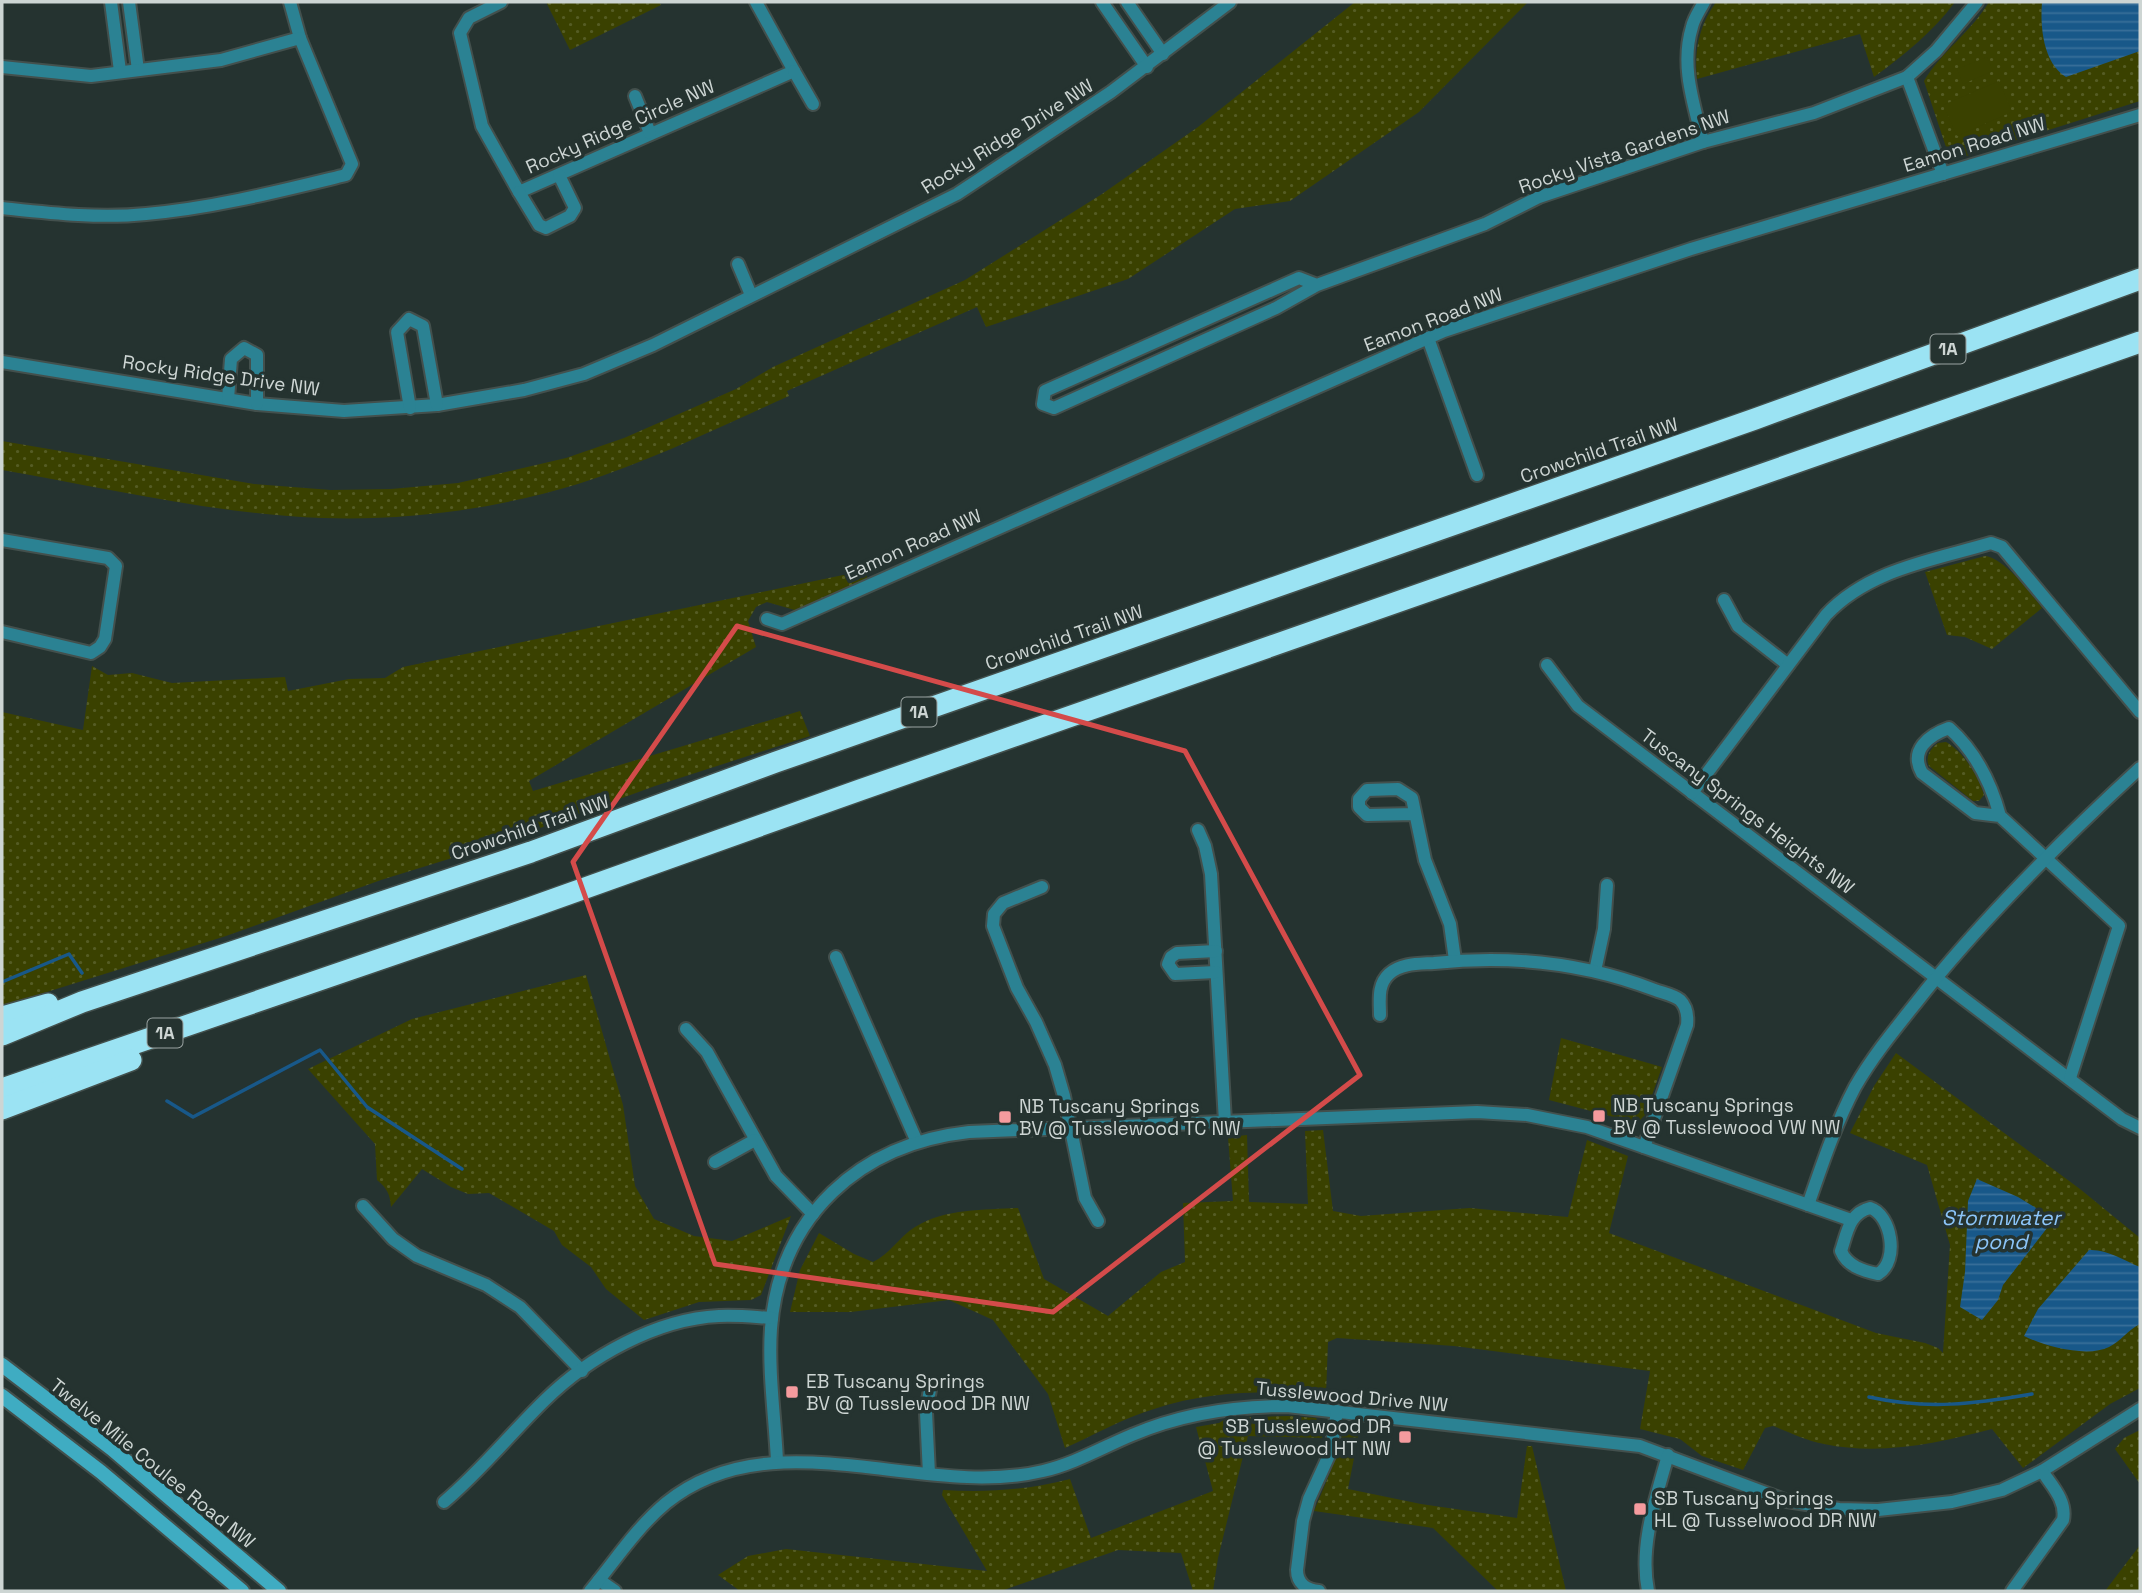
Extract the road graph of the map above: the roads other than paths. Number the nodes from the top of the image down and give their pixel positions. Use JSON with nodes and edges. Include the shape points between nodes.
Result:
{"nodes":[{"id":1,"x":110,"y":2,"type":"edge"},
{"id":2,"x":128,"y":2,"type":"edge"},
{"id":3,"x":290,"y":2,"type":"edge"},
{"id":4,"x":502,"y":2,"type":"edge"},
{"id":5,"x":756,"y":2,"type":"edge"},
{"id":6,"x":1102,"y":2,"type":"edge"},
{"id":7,"x":1127,"y":2,"type":"edge"},
{"id":8,"x":1230,"y":2,"type":"edge"},
{"id":9,"x":1704,"y":2,"type":"edge"},
{"id":10,"x":1977,"y":2,"type":"edge"},
{"id":11,"x":300,"y":38,"type":"junction"},
{"id":12,"x":1163,"y":54,"type":"junction"},
{"id":13,"x":2,"y":67,"type":"edge"},
{"id":14,"x":1147,"y":67,"type":"junction"},
{"id":15,"x":138,"y":70,"type":"junction"},
{"id":16,"x":120,"y":71,"type":"junction"},
{"id":17,"x":794,"y":71,"type":"junction"},
{"id":18,"x":1907,"y":77,"type":"junction"},
{"id":19,"x":635,"y":96,"type":"dead end"},
{"id":20,"x":813,"y":104,"type":"dead end"},
{"id":21,"x":2140,"y":115,"type":"edge"},
{"id":22,"x":650,"y":133,"type":"junction"},
{"id":23,"x":1703,"y":142,"type":"junction"},
{"id":24,"x":1943,"y":174,"type":"junction"},
{"id":25,"x":559,"y":175,"type":"junction"},
{"id":26,"x":519,"y":192,"type":"junction"},
{"id":27,"x":2,"y":208,"type":"edge"},
{"id":28,"x":738,"y":264,"type":"dead end"},
{"id":29,"x":2135,"y":279,"type":"edge"},
{"id":30,"x":1317,"y":285,"type":"junction"},
{"id":31,"x":751,"y":295,"type":"junction"},
{"id":32,"x":1429,"y":338,"type":"junction"},
{"id":33,"x":2140,"y":342,"type":"edge"},
{"id":34,"x":2,"y":362,"type":"edge"},
{"id":35,"x":228,"y":399,"type":"junction"},
{"id":36,"x":257,"y":404,"type":"junction"},
{"id":37,"x":437,"y":405,"type":"junction"},
{"id":38,"x":410,"y":408,"type":"junction"},
{"id":39,"x":1477,"y":475,"type":"dead end"},
{"id":40,"x":2,"y":540,"type":"edge"},
{"id":41,"x":1724,"y":600,"type":"dead end"},
{"id":42,"x":767,"y":619,"type":"dead end"},
{"id":43,"x":2,"y":632,"type":"edge"},
{"id":44,"x":1547,"y":664,"type":"dead end"},
{"id":45,"x":1788,"y":665,"type":"junction"},
{"id":46,"x":2140,"y":712,"type":"edge"},
{"id":47,"x":2140,"y":768,"type":"edge"},
{"id":48,"x":1692,"y":793,"type":"junction"},
{"id":49,"x":1415,"y":814,"type":"dead end"},
{"id":50,"x":2000,"y":816,"type":"junction"},
{"id":51,"x":1198,"y":830,"type":"dead end"},
{"id":52,"x":2045,"y":859,"type":"junction"},
{"id":53,"x":1607,"y":885,"type":"dead end"},
{"id":54,"x":1042,"y":887,"type":"dead end"},
{"id":55,"x":1216,"y":951,"type":"junction"},
{"id":56,"x":836,"y":957,"type":"dead end"},
{"id":57,"x":1455,"y":960,"type":"junction"},
{"id":58,"x":1595,"y":971,"type":"junction"},
{"id":59,"x":1216,"y":972,"type":"junction"},
{"id":60,"x":329,"y":978,"type":"junction"},
{"id":61,"x":1936,"y":979,"type":"junction"},
{"id":62,"x":82,"y":1002,"type":"junction"},
{"id":63,"x":1380,"y":1015,"type":"dead end"},
{"id":64,"x":2,"y":1017,"type":"edge"},
{"id":65,"x":686,"y":1029,"type":"dead end"},
{"id":66,"x":2,"y":1035,"type":"edge"},
{"id":67,"x":2070,"y":1078,"type":"junction"},
{"id":68,"x":2,"y":1089,"type":"edge"},
{"id":69,"x":2,"y":1109,"type":"edge"},
{"id":70,"x":1225,"y":1122,"type":"junction"},
{"id":71,"x":1070,"y":1128,"type":"junction"},
{"id":72,"x":2140,"y":1128,"type":"edge"},
{"id":73,"x":755,"y":1140,"type":"junction"},
{"id":74,"x":916,"y":1142,"type":"junction"},
{"id":75,"x":1644,"y":1147,"type":"junction"},
{"id":76,"x":715,"y":1162,"type":"dead end"},
{"id":77,"x":1808,"y":1205,"type":"junction"},
{"id":78,"x":363,"y":1206,"type":"dead end"},
{"id":79,"x":813,"y":1214,"type":"junction"},
{"id":80,"x":1851,"y":1220,"type":"junction"},
{"id":81,"x":1098,"y":1221,"type":"dead end"},
{"id":82,"x":772,"y":1318,"type":"junction"},
{"id":83,"x":2,"y":1365,"type":"edge"},
{"id":84,"x":582,"y":1371,"type":"junction"},
{"id":85,"x":931,"y":1384,"type":"dead end"},
{"id":86,"x":2,"y":1396,"type":"edge"},
{"id":87,"x":2139,"y":1410,"type":"edge"},
{"id":88,"x":1337,"y":1411,"type":"junction"},
{"id":89,"x":1668,"y":1455,"type":"junction"},
{"id":90,"x":777,"y":1461,"type":"junction"},
{"id":91,"x":2042,"y":1471,"type":"junction"},
{"id":92,"x":929,"y":1474,"type":"junction"},
{"id":93,"x":444,"y":1502,"type":"dead end"},
{"id":94,"x":599,"y":1580,"type":"junction"},
{"id":95,"x":242,"y":1591,"type":"edge"},
{"id":96,"x":279,"y":1591,"type":"edge"},
{"id":97,"x":590,"y":1591,"type":"edge"},
{"id":98,"x":615,"y":1591,"type":"edge"},
{"id":99,"x":1319,"y":1591,"type":"edge"},
{"id":100,"x":1648,"y":1591,"type":"edge"},
{"id":101,"x":2012,"y":1591,"type":"edge"}],
"edges":[{"from":1,"to":16,"type":"street"},
{"from":2,"to":15,"type":"street"},
{"from":3,"to":11,"type":"street"},
{"from":4,"to":26,"type":"street","name":"Rocky Ridge Circle NW","via":[[469,18],[460,33],[482,126]]},
{"from":5,"to":17,"type":"street"},
{"from":6,"to":14,"type":"street"},
{"from":7,"to":12,"type":"street"},
{"from":8,"to":12,"type":"street","name":"Rocky Ridge Drive NW"},
{"from":9,"to":23,"type":"street","via":[[1692,26],[1687,58]]},
{"from":10,"to":18,"type":"street"},
{"from":11,"to":15,"type":"street","via":[[221,60]]},
{"from":11,"to":27,"type":"street","via":[[352,164],[346,175],[217,205],[144,215],[65,215]]},
{"from":12,"to":14,"type":"street","name":"Rocky Ridge Drive NW"},
{"from":13,"to":16,"type":"street","via":[[90,76]]},
{"from":14,"to":31,"type":"street","name":"Rocky Ridge Drive NW","via":[[957,194]]},
{"from":15,"to":16,"type":"street"},
{"from":17,"to":20,"type":"street"},
{"from":17,"to":22,"type":"street","name":"Rocky Ridge Circle NW"},
{"from":18,"to":23,"type":"street","name":"Rocky Vista Gardens NW","via":[[1814,113]]},
{"from":18,"to":24,"type":"street"},
{"from":19,"to":22,"type":"street"},
{"from":21,"to":24,"type":"street","name":"Eamon Road NW"},
{"from":22,"to":25,"type":"street","name":"Rocky Ridge Circle NW"},
{"from":23,"to":30,"type":"street","name":"Rocky Vista Gardens NW","via":[[1539,197],[1485,224]]},
{"from":24,"to":32,"type":"street","name":"Eamon Road NW","via":[[1691,249]]},
{"from":25,"to":26,"type":"street","name":"Rocky Ridge Circle NW"},
{"from":25,"to":26,"type":"street","via":[[575,208],[570,216],[546,228],[539,225]]},
{"from":28,"to":31,"type":"street"},
{"from":29,"to":62,"type":"highway","name":"Crowchild Trail NW","number":"1A","via":[[1730,428],[531,852]]},
{"from":30,"to":30,"type":"street","name":"Rocky Vista Gardens NW","via":[[1299,278],[1045,391],[1043,404],[1054,408]]},
{"from":31,"to":37,"type":"street","name":"Rocky Ridge Drive NW","via":[[584,374]]},
{"from":32,"to":39,"type":"street"},
{"from":32,"to":42,"type":"street","name":"Eamon Road NW","via":[[782,624]]},
{"from":33,"to":60,"type":"highway","number":"1A"},
{"from":34,"to":35,"type":"street","name":"Rocky Ridge Drive NW"},
{"from":35,"to":36,"type":"street","name":"Rocky Ridge Drive NW"},
{"from":35,"to":36,"type":"street","via":[[231,359],[244,348],[257,355]]},
{"from":36,"to":38,"type":"street","name":"Rocky Ridge Drive NW","via":[[344,411]]},
{"from":37,"to":38,"type":"street","name":"Rocky Ridge Drive NW"},
{"from":37,"to":38,"type":"street","via":[[423,326],[409,319],[397,332]]},
{"from":40,"to":43,"type":"street","via":[[108,558],[116,566],[105,639],[91,653]]},
{"from":41,"to":45,"type":"street","via":[[1738,625]]},
{"from":44,"to":48,"type":"street","name":"Tuscany Springs Heights NW","via":[[1578,706]]},
{"from":45,"to":46,"type":"street","via":[[1834,606],[1865,583],[1992,543],[2002,547]]},
{"from":45,"to":48,"type":"street"},
{"from":47,"to":52,"type":"street"},
{"from":48,"to":61,"type":"street","name":"Tuscany Springs Heights NW"},
{"from":49,"to":57,"type":"street","via":[[1427,867],[1450,924]]},
{"from":50,"to":50,"type":"street","via":[[1975,813],[1922,773],[1916,763],[1918,751],[1934,733],[1949,728],[1959,738],[1981,767]]},
{"from":50,"to":52,"type":"street"},
{"from":51,"to":55,"type":"street","via":[[1209,860]]},
{"from":52,"to":61,"type":"street"},
{"from":52,"to":67,"type":"street","via":[[2119,926]]},
{"from":53,"to":58,"type":"street"},
{"from":54,"to":71,"type":"street","via":[[1003,903],[994,914],[993,926],[1055,1065]]},
{"from":55,"to":59,"type":"street"},
{"from":55,"to":59,"type":"street","via":[[1177,953],[1168,964],[1175,974]]},
{"from":56,"to":74,"type":"street"},
{"from":57,"to":58,"type":"street","via":[[1540,962]]},
{"from":57,"to":63,"type":"street","via":[[1407,965],[1390,973],[1379,992]]},
{"from":58,"to":75,"type":"street","via":[[1677,998],[1687,1012],[1687,1025]]},
{"from":59,"to":70,"type":"street"},
{"from":60,"to":68,"type":"highway","number":"1A"},
{"from":60,"to":69,"type":"highway","via":[[308,993]]},
{"from":61,"to":67,"type":"street","name":"Tuscany Springs Heights NW"},
{"from":61,"to":77,"type":"street","via":[[1855,1087]]},
{"from":62,"to":64,"type":"highway","via":[[40,1005]]},
{"from":62,"to":66,"type":"highway","name":"Crowchild Trail NW","number":"1A"},
{"from":65,"to":73,"type":"street","via":[[707,1052]]},
{"from":67,"to":72,"type":"street","name":"Tuscany Springs Heights NW"},
{"from":70,"to":71,"type":"street"},
{"from":70,"to":75,"type":"street","via":[[1503,1113],[1561,1121]]},
{"from":71,"to":74,"type":"street","via":[[969,1132]]},
{"from":71,"to":81,"type":"street","via":[[1086,1198]]},
{"from":73,"to":76,"type":"street"},
{"from":73,"to":79,"type":"street","via":[[786,1189]]},
{"from":74,"to":79,"type":"street","via":[[864,1166]]},
{"from":75,"to":77,"type":"street"},
{"from":77,"to":80,"type":"street"},
{"from":78,"to":84,"type":"street","via":[[393,1239],[417,1256],[486,1285],[520,1307]]},
{"from":79,"to":82,"type":"street","via":[[780,1278]]},
{"from":80,"to":80,"type":"street","via":[[1841,1251],[1844,1259],[1874,1273],[1884,1271],[1891,1245],[1879,1214],[1870,1208]]},
{"from":82,"to":84,"type":"street","via":[[719,1316],[675,1324],[629,1343]]},
{"from":82,"to":90,"type":"street"},
{"from":83,"to":96,"type":"street","name":"Twelve Mile Coulee Road NW","via":[[112,1449]]},
{"from":84,"to":93,"type":"street","via":[[547,1398]]},
{"from":85,"to":92,"type":"street","via":[[926,1412]]},
{"from":86,"to":95,"type":"street"},
{"from":87,"to":91,"type":"street","name":"Tusslewood Drive NW"},
{"from":88,"to":89,"type":"street","name":"Tusslewood Drive NW","via":[[1608,1441]]},
{"from":88,"to":92,"type":"street","name":"Tusslewood Drive NW","via":[[1287,1406],[1234,1408],[1155,1426],[1044,1471],[998,1478]]},
{"from":88,"to":99,"type":"street","via":[[1331,1451],[1303,1521],[1297,1570],[1303,1585]]},
{"from":89,"to":91,"type":"street","name":"Tusslewood Drive NW","via":[[1787,1502],[1839,1509],[1898,1509],[1952,1502],[2001,1490]]},
{"from":89,"to":100,"type":"street","via":[[1649,1529]]},
{"from":90,"to":92,"type":"street","name":"Tusslewood Drive NW"},
{"from":90,"to":94,"type":"street","name":"Tusslewood Drive NW","via":[[731,1469],[668,1501]]},
{"from":91,"to":101,"type":"street","via":[[2062,1501],[2063,1520]]},
{"from":94,"to":97,"type":"street","name":"Tusslewood Drive NW"},
{"from":94,"to":98,"type":"street"}]}
